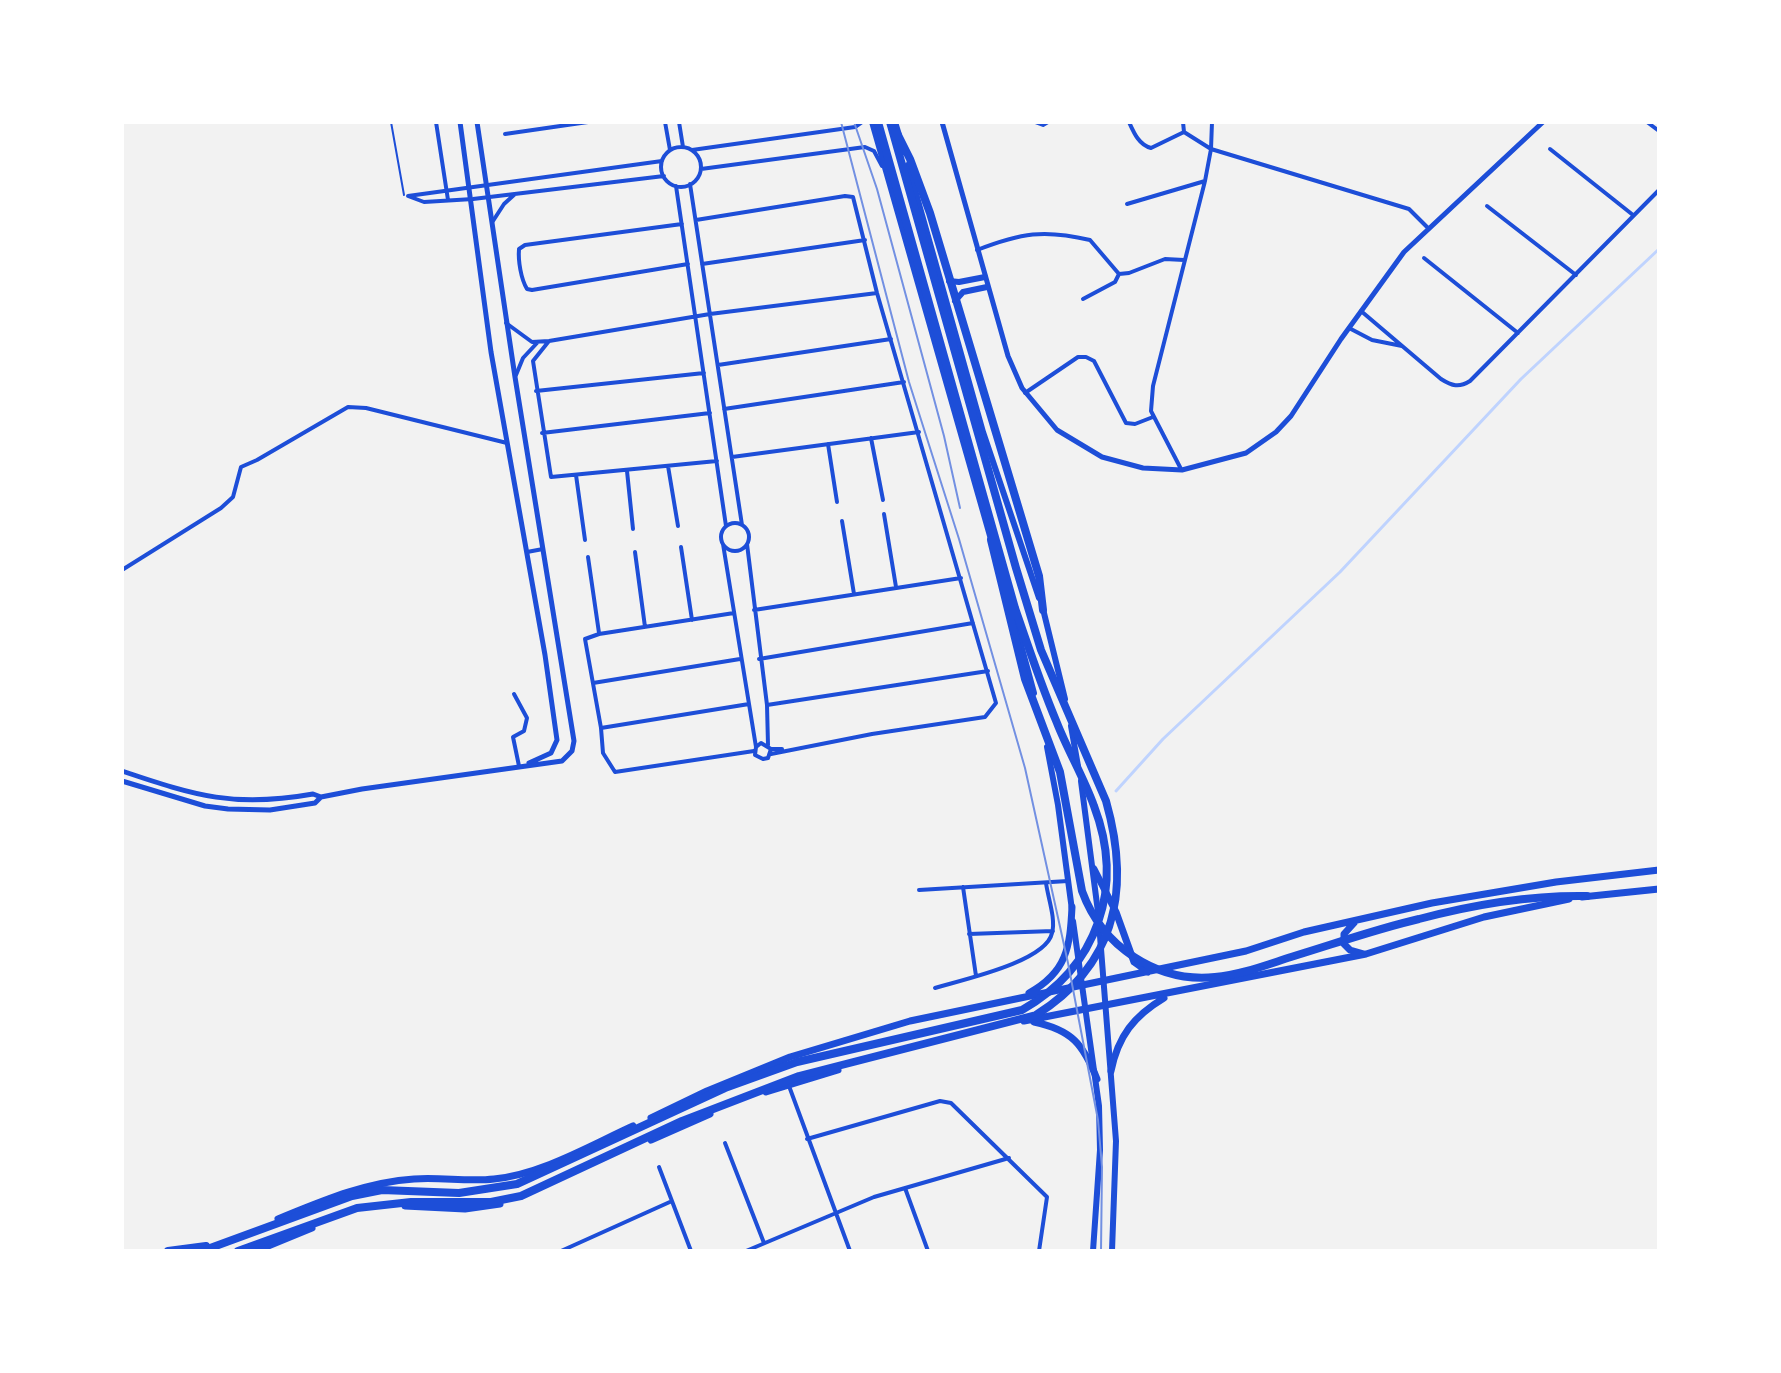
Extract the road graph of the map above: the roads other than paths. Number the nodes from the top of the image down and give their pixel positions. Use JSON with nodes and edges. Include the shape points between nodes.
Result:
{"nodes":[{"id":1,"x":391,"y":122,"type":"edge"},
{"id":2,"x":436,"y":122,"type":"edge"},
{"id":3,"x":460,"y":122,"type":"edge"},
{"id":4,"x":477,"y":122,"type":"edge"},
{"id":5,"x":588,"y":122,"type":"edge"},
{"id":6,"x":665,"y":122,"type":"edge"},
{"id":7,"x":679,"y":122,"type":"edge"},
{"id":8,"x":862,"y":122,"type":"edge"},
{"id":9,"x":872,"y":122,"type":"edge"},
{"id":10,"x":878,"y":122,"type":"edge"},
{"id":11,"x":892,"y":122,"type":"edge"},
{"id":12,"x":942,"y":122,"type":"edge"},
{"id":13,"x":1035,"y":122,"type":"edge"},
{"id":14,"x":1048,"y":122,"type":"edge"},
{"id":15,"x":1129,"y":122,"type":"edge"},
{"id":16,"x":1183,"y":122,"type":"edge"},
{"id":17,"x":1212,"y":122,"type":"edge"},
{"id":18,"x":1543,"y":122,"type":"edge"},
{"id":19,"x":1647,"y":122,"type":"edge"},
{"id":20,"x":1659,"y":131,"type":"edge"},
{"id":21,"x":1184,"y":132,"type":"junction"},
{"id":22,"x":505,"y":134,"type":"dead end"},
{"id":23,"x":683,"y":147,"type":"junction"},
{"id":24,"x":1211,"y":149,"type":"junction"},
{"id":25,"x":1550,"y":149,"type":"dead end"},
{"id":26,"x":670,"y":150,"type":"junction"},
{"id":27,"x":692,"y":150,"type":"junction"},
{"id":28,"x":662,"y":161,"type":"junction"},
{"id":29,"x":701,"y":169,"type":"junction"},
{"id":30,"x":485,"y":175,"type":"junction"},
{"id":31,"x":664,"y":176,"type":"junction"},
{"id":32,"x":888,"y":178,"type":"junction"},
{"id":33,"x":1205,"y":181,"type":"junction"},
{"id":34,"x":498,"y":184,"type":"junction"},
{"id":35,"x":690,"y":184,"type":"junction"},
{"id":36,"x":487,"y":186,"type":"junction"},
{"id":37,"x":676,"y":186,"type":"junction"},
{"id":38,"x":471,"y":188,"type":"junction"},
{"id":39,"x":1659,"y":190,"type":"edge"},
{"id":40,"x":448,"y":191,"type":"junction"},
{"id":41,"x":517,"y":193,"type":"junction"},
{"id":42,"x":406,"y":195,"type":"junction"},
{"id":43,"x":489,"y":197,"type":"junction"},
{"id":44,"x":473,"y":199,"type":"junction"},
{"id":45,"x":448,"y":200,"type":"junction"},
{"id":46,"x":1127,"y":204,"type":"dead end"},
{"id":47,"x":1487,"y":206,"type":"dead end"},
{"id":48,"x":1633,"y":215,"type":"junction"},
{"id":49,"x":696,"y":220,"type":"junction"},
{"id":50,"x":492,"y":222,"type":"junction"},
{"id":51,"x":682,"y":224,"type":"junction"},
{"id":52,"x":1428,"y":228,"type":"junction"},
{"id":53,"x":865,"y":240,"type":"junction"},
{"id":54,"x":977,"y":250,"type":"junction"},
{"id":55,"x":1424,"y":258,"type":"dead end"},
{"id":56,"x":1184,"y":260,"type":"junction"},
{"id":57,"x":688,"y":264,"type":"junction"},
{"id":58,"x":702,"y":264,"type":"junction"},
{"id":59,"x":938,"y":270,"type":"junction"},
{"id":60,"x":1119,"y":274,"type":"junction"},
{"id":61,"x":1576,"y":275,"type":"junction"},
{"id":62,"x":985,"y":277,"type":"junction"},
{"id":63,"x":987,"y":287,"type":"junction"},
{"id":64,"x":877,"y":293,"type":"junction"},
{"id":65,"x":1083,"y":299,"type":"dead end"},
{"id":66,"x":1360,"y":311,"type":"junction"},
{"id":67,"x":710,"y":314,"type":"junction"},
{"id":68,"x":695,"y":316,"type":"junction"},
{"id":69,"x":952,"y":318,"type":"junction"},
{"id":70,"x":506,"y":323,"type":"junction"},
{"id":71,"x":1349,"y":328,"type":"junction"},
{"id":72,"x":1518,"y":333,"type":"junction"},
{"id":73,"x":891,"y":339,"type":"junction"},
{"id":74,"x":549,"y":341,"type":"junction"},
{"id":75,"x":539,"y":342,"type":"junction"},
{"id":76,"x":1404,"y":347,"type":"junction"},
{"id":77,"x":718,"y":365,"type":"junction"},
{"id":78,"x":704,"y":373,"type":"junction"},
{"id":79,"x":515,"y":377,"type":"junction"},
{"id":80,"x":904,"y":382,"type":"junction"},
{"id":81,"x":536,"y":391,"type":"junction"},
{"id":82,"x":1025,"y":393,"type":"junction"},
{"id":83,"x":724,"y":409,"type":"junction"},
{"id":84,"x":710,"y":413,"type":"junction"},
{"id":85,"x":1153,"y":417,"type":"junction"},
{"id":86,"x":919,"y":432,"type":"junction"},
{"id":87,"x":542,"y":433,"type":"junction"},
{"id":88,"x":871,"y":438,"type":"junction"},
{"id":89,"x":507,"y":443,"type":"junction"},
{"id":90,"x":828,"y":444,"type":"junction"},
{"id":91,"x":732,"y":457,"type":"junction"},
{"id":92,"x":717,"y":461,"type":"junction"},
{"id":93,"x":668,"y":466,"type":"junction"},
{"id":94,"x":1182,"y":470,"type":"junction"},
{"id":95,"x":627,"y":471,"type":"junction"},
{"id":96,"x":576,"y":475,"type":"junction"},
{"id":97,"x":983,"y":496,"type":"junction"},
{"id":98,"x":883,"y":500,"type":"dead end"},
{"id":99,"x":837,"y":502,"type":"dead end"},
{"id":100,"x":884,"y":514,"type":"dead end"},
{"id":101,"x":842,"y":521,"type":"dead end"},
{"id":102,"x":742,"y":525,"type":"junction"},
{"id":103,"x":678,"y":526,"type":"dead end"},
{"id":104,"x":726,"y":526,"type":"junction"},
{"id":105,"x":633,"y":529,"type":"dead end"},
{"id":106,"x":585,"y":540,"type":"dead end"},
{"id":107,"x":723,"y":544,"type":"junction"},
{"id":108,"x":747,"y":544,"type":"junction"},
{"id":109,"x":681,"y":547,"type":"dead end"},
{"id":110,"x":543,"y":549,"type":"junction"},
{"id":111,"x":527,"y":552,"type":"junction"},
{"id":112,"x":635,"y":552,"type":"dead end"},
{"id":113,"x":588,"y":557,"type":"dead end"},
{"id":114,"x":122,"y":570,"type":"edge"},
{"id":115,"x":961,"y":578,"type":"junction"},
{"id":116,"x":897,"y":588,"type":"junction"},
{"id":117,"x":854,"y":594,"type":"junction"},
{"id":118,"x":754,"y":610,"type":"junction"},
{"id":119,"x":1043,"y":610,"type":"junction"},
{"id":120,"x":734,"y":613,"type":"junction"},
{"id":121,"x":692,"y":620,"type":"junction"},
{"id":122,"x":973,"y":623,"type":"junction"},
{"id":123,"x":645,"y":627,"type":"junction"},
{"id":124,"x":599,"y":634,"type":"junction"},
{"id":125,"x":740,"y":659,"type":"junction"},
{"id":126,"x":759,"y":659,"type":"junction"},
{"id":127,"x":988,"y":671,"type":"junction"},
{"id":128,"x":593,"y":683,"type":"junction"},
{"id":129,"x":514,"y":694,"type":"dead end"},
{"id":130,"x":749,"y":704,"type":"junction"},
{"id":131,"x":767,"y":705,"type":"junction"},
{"id":132,"x":601,"y":728,"type":"junction"},
{"id":133,"x":770,"y":749,"type":"junction"},
{"id":134,"x":754,"y":751,"type":"junction"},
{"id":135,"x":521,"y":765,"type":"junction"},
{"id":136,"x":122,"y":771,"type":"edge"},
{"id":137,"x":122,"y":781,"type":"edge"},
{"id":138,"x":321,"y":797,"type":"junction"},
{"id":139,"x":1094,"y":869,"type":"junction"},
{"id":140,"x":1659,"y":870,"type":"edge"},
{"id":141,"x":1068,"y":881,"type":"junction"},
{"id":142,"x":1046,"y":883,"type":"junction"},
{"id":143,"x":963,"y":887,"type":"junction"},
{"id":144,"x":1659,"y":889,"type":"edge"},
{"id":145,"x":919,"y":890,"type":"dead end"},
{"id":146,"x":1587,"y":896,"type":"junction"},
{"id":147,"x":1072,"y":907,"type":"junction"},
{"id":148,"x":1358,"y":920,"type":"junction"},
{"id":149,"x":1053,"y":931,"type":"junction"},
{"id":150,"x":969,"y":934,"type":"junction"},
{"id":151,"x":1102,"y":948,"type":"junction"},
{"id":152,"x":1078,"y":953,"type":"junction"},
{"id":153,"x":1366,"y":954,"type":"junction"},
{"id":154,"x":1148,"y":972,"type":"junction"},
{"id":155,"x":976,"y":976,"type":"junction"},
{"id":156,"x":1104,"y":981,"type":"junction"},
{"id":157,"x":1082,"y":985,"type":"junction"},
{"id":158,"x":935,"y":988,"type":"dead end"},
{"id":159,"x":1170,"y":995,"type":"junction"},
{"id":160,"x":1020,"y":998,"type":"junction"},
{"id":161,"x":1107,"y":1007,"type":"junction"},
{"id":162,"x":1086,"y":1011,"type":"junction"},
{"id":163,"x":1026,"y":1021,"type":"junction"},
{"id":164,"x":1111,"y":1071,"type":"junction"},
{"id":165,"x":1097,"y":1079,"type":"junction"},
{"id":166,"x":789,"y":1086,"type":"junction"},
{"id":167,"x":807,"y":1139,"type":"junction"},
{"id":168,"x":725,"y":1143,"type":"dead end"},
{"id":169,"x":1009,"y":1158,"type":"junction"},
{"id":170,"x":659,"y":1167,"type":"dead end"},
{"id":171,"x":470,"y":1180,"type":"junction"},
{"id":172,"x":905,"y":1188,"type":"junction"},
{"id":173,"x":672,"y":1201,"type":"junction"},
{"id":174,"x":470,"y":1209,"type":"junction"},
{"id":175,"x":834,"y":1211,"type":"junction"},
{"id":176,"x":764,"y":1243,"type":"junction"},
{"id":177,"x":222,"y":1244,"type":"junction"},
{"id":178,"x":168,"y":1251,"type":"edge"},
{"id":179,"x":192,"y":1251,"type":"edge"},
{"id":180,"x":202,"y":1251,"type":"edge"},
{"id":181,"x":238,"y":1251,"type":"edge"},
{"id":182,"x":256,"y":1251,"type":"edge"},
{"id":183,"x":561,"y":1251,"type":"edge"},
{"id":184,"x":691,"y":1251,"type":"edge"},
{"id":185,"x":746,"y":1251,"type":"edge"},
{"id":186,"x":850,"y":1251,"type":"edge"},
{"id":187,"x":928,"y":1251,"type":"edge"},
{"id":188,"x":1039,"y":1251,"type":"edge"},
{"id":189,"x":1093,"y":1251,"type":"edge"},
{"id":190,"x":1112,"y":1251,"type":"edge"}],
"edges":[{"from":1,"to":42,"type":"lane"},
{"from":2,"to":40,"type":"street"},
{"from":3,"to":38,"type":"street"},
{"from":4,"to":30,"type":"street"},
{"from":5,"to":22,"type":"street"},
{"from":6,"to":26,"type":"street"},
{"from":7,"to":23,"type":"street"},
{"from":8,"to":27,"type":"street"},
{"from":9,"to":32,"type":"main road"},
{"from":10,"to":97,"type":"highway"},
{"from":11,"to":59,"type":"main road"},
{"from":11,"to":119,"type":"highway","via":[[930,213],[1039,576]]},
{"from":11,"to":181,"type":"highway","via":[[1037,636],[1113,826],[1115,904],[1098,953],[1062,999],[1036,1015],[785,1081],[682,1121],[521,1196],[357,1208]]},
{"from":12,"to":54,"type":"street"},
{"from":13,"to":14,"type":"street"},
{"from":15,"to":21,"type":"street","via":[[1138,139],[1151,148]]},
{"from":16,"to":21,"type":"street"},
{"from":17,"to":24,"type":"street"},
{"from":18,"to":52,"type":"street"},
{"from":19,"to":20,"type":"street"},
{"from":21,"to":24,"type":"street"},
{"from":23,"to":26,"type":"street"},
{"from":23,"to":27,"type":"street"},
{"from":24,"to":33,"type":"street"},
{"from":24,"to":52,"type":"street","via":[[1409,209]]},
{"from":25,"to":48,"type":"street"},
{"from":26,"to":28,"type":"street"},
{"from":27,"to":29,"type":"street"},
{"from":28,"to":31,"type":"street"},
{"from":28,"to":34,"type":"street"},
{"from":29,"to":32,"type":"street","via":[[865,147],[874,151]]},
{"from":29,"to":35,"type":"street"},
{"from":30,"to":34,"type":"street"},
{"from":30,"to":36,"type":"street"},
{"from":31,"to":37,"type":"street"},
{"from":31,"to":41,"type":"street"},
{"from":32,"to":141,"type":"main road","via":[[1042,725]]},
{"from":33,"to":46,"type":"street"},
{"from":33,"to":56,"type":"street"},
{"from":34,"to":36,"type":"street"},
{"from":35,"to":37,"type":"street"},
{"from":35,"to":49,"type":"street"},
{"from":36,"to":38,"type":"street"},
{"from":36,"to":43,"type":"street"},
{"from":37,"to":51,"type":"street"},
{"from":38,"to":40,"type":"street"},
{"from":38,"to":44,"type":"street"},
{"from":39,"to":48,"type":"street"},
{"from":40,"to":42,"type":"street"},
{"from":40,"to":45,"type":"street"},
{"from":41,"to":43,"type":"street"},
{"from":41,"to":50,"type":"street"},
{"from":42,"to":45,"type":"street","via":[[424,202]]},
{"from":43,"to":44,"type":"street"},
{"from":43,"to":50,"type":"street"},
{"from":44,"to":45,"type":"street"},
{"from":44,"to":89,"type":"street"},
{"from":47,"to":61,"type":"street"},
{"from":48,"to":61,"type":"street"},
{"from":49,"to":53,"type":"street","via":[[845,196],[853,197]]},
{"from":49,"to":58,"type":"street"},
{"from":50,"to":70,"type":"street"},
{"from":51,"to":57,"type":"street"},
{"from":51,"to":57,"type":"street","via":[[525,245],[519,249],[524,284],[527,289]]},
{"from":52,"to":66,"type":"street"},
{"from":53,"to":58,"type":"street"},
{"from":53,"to":64,"type":"street"},
{"from":54,"to":60,"type":"street","via":[[1027,234],[1073,236],[1090,240]]},
{"from":54,"to":62,"type":"street"},
{"from":55,"to":72,"type":"street"},
{"from":56,"to":60,"type":"street","via":[[1165,259]]},
{"from":56,"to":85,"type":"street","via":[[1153,386]]},
{"from":57,"to":68,"type":"street"},
{"from":58,"to":67,"type":"street"},
{"from":59,"to":62,"type":"main road","via":[[954,282]]},
{"from":59,"to":69,"type":"main road"},
{"from":60,"to":65,"type":"street","via":[[1115,282]]},
{"from":61,"to":72,"type":"street"},
{"from":62,"to":63,"type":"street"},
{"from":63,"to":69,"type":"main road","via":[[960,295]]},
{"from":63,"to":82,"type":"street"},
{"from":64,"to":67,"type":"street"},
{"from":64,"to":73,"type":"street"},
{"from":66,"to":71,"type":"street"},
{"from":66,"to":76,"type":"street"},
{"from":67,"to":68,"type":"street"},
{"from":67,"to":77,"type":"street"},
{"from":68,"to":74,"type":"street"},
{"from":68,"to":78,"type":"street"},
{"from":69,"to":119,"type":"main road","via":[[983,432]]},
{"from":70,"to":75,"type":"street"},
{"from":70,"to":79,"type":"street"},
{"from":71,"to":76,"type":"street"},
{"from":71,"to":94,"type":"street","via":[[1276,432],[1246,453]]},
{"from":72,"to":76,"type":"street","via":[[1462,385],[1441,379]]},
{"from":73,"to":77,"type":"street"},
{"from":73,"to":80,"type":"street"},
{"from":74,"to":75,"type":"street"},
{"from":74,"to":81,"type":"street","via":[[533,361]]},
{"from":75,"to":79,"type":"street","via":[[523,358]]},
{"from":77,"to":83,"type":"street"},
{"from":78,"to":81,"type":"street"},
{"from":78,"to":84,"type":"street"},
{"from":79,"to":110,"type":"street"},
{"from":80,"to":83,"type":"street"},
{"from":80,"to":86,"type":"street"},
{"from":81,"to":87,"type":"street"},
{"from":82,"to":85,"type":"street","via":[[1078,357],[1086,357],[1094,361],[1126,423]]},
{"from":82,"to":94,"type":"street","via":[[1057,430],[1102,457],[1143,468]]},
{"from":83,"to":91,"type":"street"},
{"from":84,"to":87,"type":"street"},
{"from":84,"to":92,"type":"street"},
{"from":85,"to":94,"type":"street"},
{"from":86,"to":88,"type":"street"},
{"from":86,"to":115,"type":"street"},
{"from":87,"to":96,"type":"street","via":[[551,477]]},
{"from":88,"to":90,"type":"street"},
{"from":88,"to":98,"type":"street"},
{"from":89,"to":111,"type":"street"},
{"from":89,"to":114,"type":"street","via":[[348,407],[241,467],[233,497],[221,508]]},
{"from":90,"to":91,"type":"street"},
{"from":90,"to":99,"type":"street"},
{"from":91,"to":102,"type":"street"},
{"from":92,"to":93,"type":"street"},
{"from":92,"to":104,"type":"street"},
{"from":93,"to":95,"type":"street"},
{"from":93,"to":103,"type":"street"},
{"from":95,"to":96,"type":"street"},
{"from":95,"to":105,"type":"street"},
{"from":96,"to":106,"type":"street"},
{"from":97,"to":146,"type":"highway","via":[[1014,641],[1060,772],[1082,891],[1104,931],[1127,953],[1155,969],[1215,977],[1486,903]]},
{"from":97,"to":177,"type":"highway","via":[[1041,685],[1095,807],[1106,847],[1103,907],[1095,932],[1060,983],[1022,1010],[782,1067],[725,1088],[517,1184],[459,1193],[382,1190],[352,1196]]},
{"from":100,"to":116,"type":"street"},
{"from":101,"to":117,"type":"street"},
{"from":102,"to":104,"type":"street"},
{"from":102,"to":108,"type":"street","via":[[749,535]]},
{"from":104,"to":107,"type":"street"},
{"from":107,"to":108,"type":"street","via":[[735,551]]},
{"from":107,"to":120,"type":"street"},
{"from":108,"to":118,"type":"street"},
{"from":109,"to":121,"type":"street"},
{"from":110,"to":111,"type":"street"},
{"from":110,"to":135,"type":"street","via":[[574,741],[562,761]]},
{"from":111,"to":135,"type":"street","via":[[557,740],[551,753]]},
{"from":112,"to":123,"type":"street"},
{"from":113,"to":124,"type":"street"},
{"from":115,"to":116,"type":"street"},
{"from":115,"to":122,"type":"street"},
{"from":116,"to":117,"type":"street"},
{"from":117,"to":118,"type":"street"},
{"from":118,"to":126,"type":"street"},
{"from":119,"to":139,"type":"main road","via":[[1067,707]]},
{"from":120,"to":121,"type":"street"},
{"from":120,"to":125,"type":"street"},
{"from":121,"to":123,"type":"street"},
{"from":122,"to":126,"type":"street"},
{"from":122,"to":127,"type":"street"},
{"from":123,"to":124,"type":"street"},
{"from":124,"to":128,"type":"street","via":[[585,639]]},
{"from":125,"to":128,"type":"street"},
{"from":125,"to":130,"type":"street"},
{"from":126,"to":131,"type":"street"},
{"from":127,"to":131,"type":"street"},
{"from":127,"to":133,"type":"street","via":[[996,703],[985,717]]},
{"from":128,"to":132,"type":"street"},
{"from":129,"to":135,"type":"street","via":[[527,718],[524,731],[513,737]]},
{"from":130,"to":132,"type":"street"},
{"from":130,"to":134,"type":"street"},
{"from":131,"to":133,"type":"street"},
{"from":132,"to":134,"type":"street","via":[[603,753],[615,772]]},
{"from":133,"to":134,"type":"street","via":[[761,743]]},
{"from":133,"to":134,"type":"street","via":[[763,759]]},
{"from":135,"to":138,"type":"street"},
{"from":136,"to":138,"type":"street","via":[[229,800]]},
{"from":137,"to":138,"type":"street","via":[[228,809],[288,808]]},
{"from":139,"to":151,"type":"main road"},
{"from":139,"to":154,"type":"main road","via":[[1134,962]]},
{"from":140,"to":148,"type":"main road","via":[[1453,898]]},
{"from":141,"to":142,"type":"street"},
{"from":141,"to":147,"type":"main road"},
{"from":142,"to":143,"type":"street"},
{"from":142,"to":149,"type":"street"},
{"from":143,"to":145,"type":"street"},
{"from":143,"to":150,"type":"street"},
{"from":144,"to":146,"type":"main road"},
{"from":146,"to":153,"type":"main road","via":[[1484,917]]},
{"from":147,"to":152,"type":"main road"},
{"from":147,"to":160,"type":"main road","via":[[1065,959],[1046,981]]},
{"from":148,"to":153,"type":"main road","via":[[1347,929],[1344,941],[1350,950]]},
{"from":148,"to":154,"type":"main road"},
{"from":149,"to":150,"type":"street"},
{"from":149,"to":155,"type":"street","via":[[1049,942],[1032,956]]},
{"from":150,"to":155,"type":"street"},
{"from":151,"to":152,"type":"main road","via":[[1090,961]]},
{"from":151,"to":156,"type":"main road"},
{"from":152,"to":157,"type":"main road"},
{"from":153,"to":159,"type":"main road"},
{"from":154,"to":156,"type":"main road"},
{"from":155,"to":158,"type":"street"},
{"from":156,"to":157,"type":"main road"},
{"from":156,"to":161,"type":"main road"},
{"from":157,"to":160,"type":"main road"},
{"from":157,"to":162,"type":"main road"},
{"from":159,"to":161,"type":"main road"},
{"from":159,"to":164,"type":"main road","via":[[1129,1025]]},
{"from":160,"to":171,"type":"main road","via":[[910,1021],[790,1057],[560,1159],[514,1175]]},
{"from":161,"to":162,"type":"main road"},
{"from":161,"to":164,"type":"main road"},
{"from":162,"to":163,"type":"main road"},
{"from":162,"to":165,"type":"main road"},
{"from":163,"to":165,"type":"main road","via":[[1073,1038]]},
{"from":163,"to":166,"type":"main road"},
{"from":164,"to":190,"type":"main road","via":[[1116,1141]]},
{"from":165,"to":189,"type":"main road","via":[[1100,1150]]},
{"from":166,"to":167,"type":"street"},
{"from":166,"to":174,"type":"main road","via":[[717,1111],[520,1198]]},
{"from":167,"to":169,"type":"street","via":[[946,1101]]},
{"from":167,"to":175,"type":"street"},
{"from":168,"to":176,"type":"street"},
{"from":169,"to":172,"type":"street"},
{"from":169,"to":188,"type":"street","via":[[1044,1192]]},
{"from":170,"to":173,"type":"street"},
{"from":171,"to":174,"type":"main road","via":[[483,1192]]},
{"from":171,"to":179,"type":"main road","via":[[369,1185]]},
{"from":172,"to":175,"type":"street"},
{"from":172,"to":187,"type":"street"},
{"from":173,"to":183,"type":"street"},
{"from":173,"to":184,"type":"street"},
{"from":174,"to":182,"type":"main road","via":[[366,1209]]},
{"from":175,"to":176,"type":"street"},
{"from":175,"to":186,"type":"street"},
{"from":176,"to":185,"type":"street"},
{"from":177,"to":178,"type":"highway"},
{"from":177,"to":180,"type":"highway"}]}
